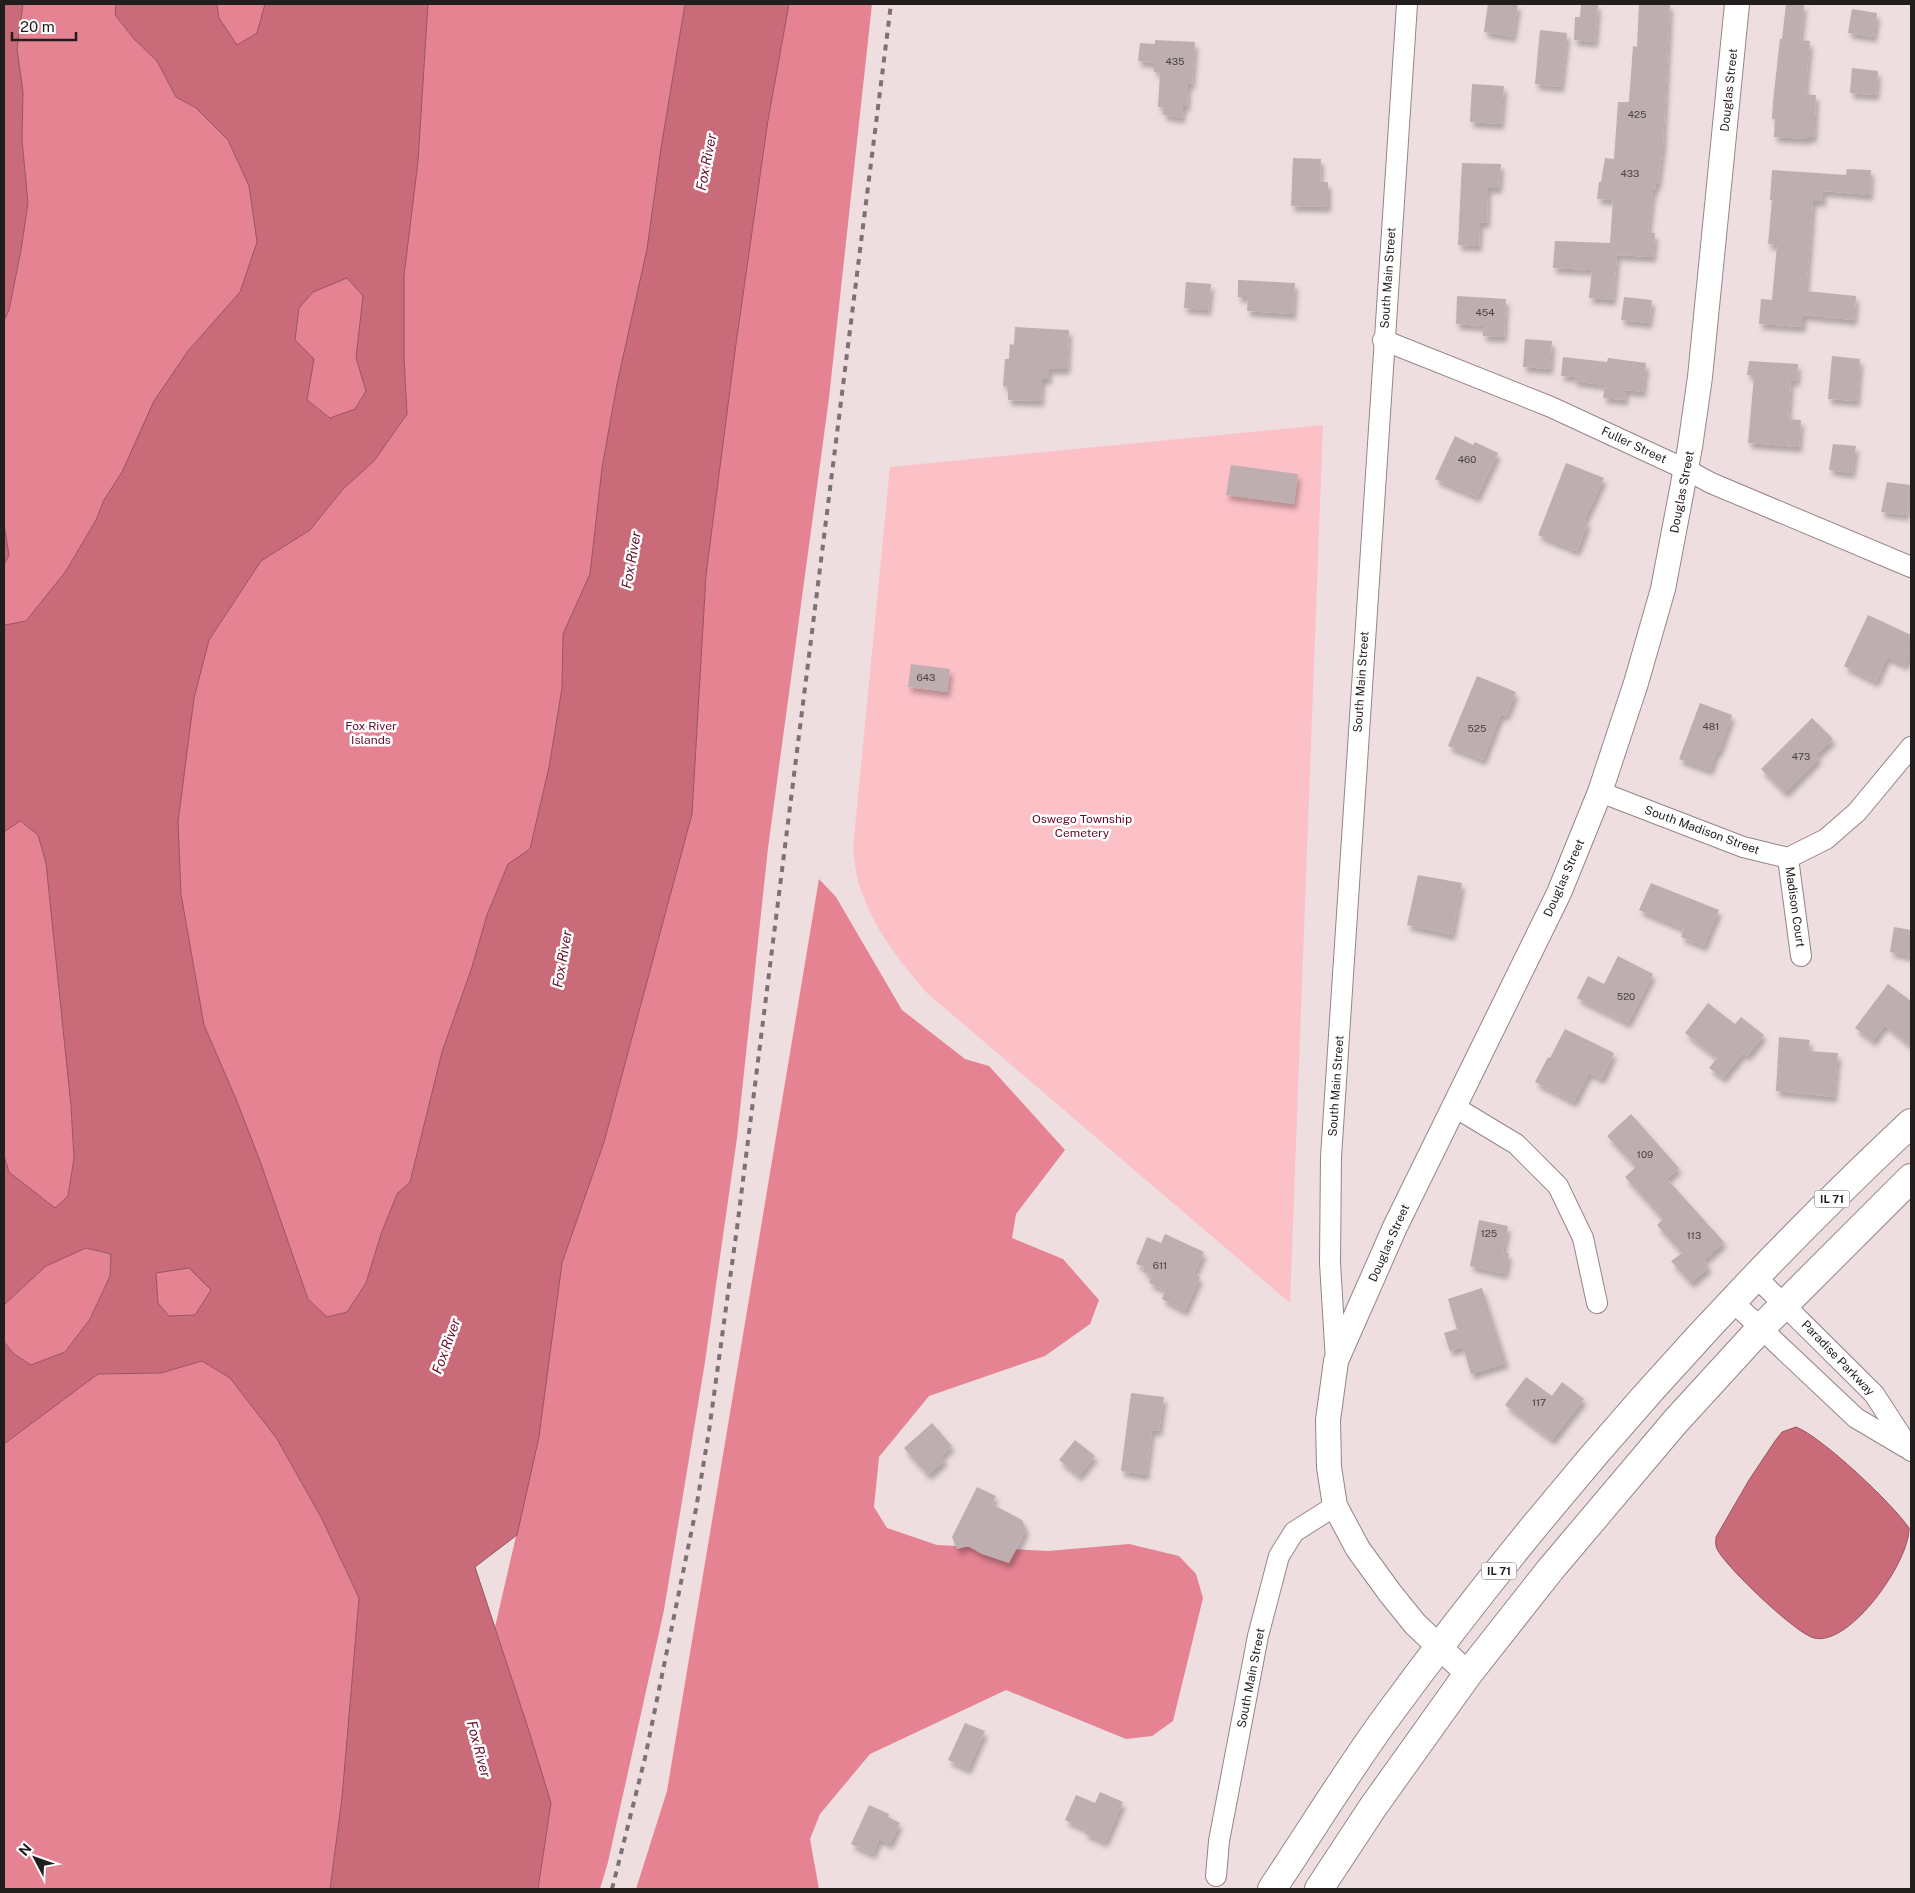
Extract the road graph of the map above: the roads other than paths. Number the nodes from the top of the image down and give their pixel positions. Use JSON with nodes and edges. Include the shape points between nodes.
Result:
{"nodes":[{"id":1,"x":1406,"y":4,"type":"edge"},
{"id":2,"x":1737,"y":4,"type":"edge"},
{"id":3,"x":1383,"y":340,"type":"junction"},
{"id":4,"x":1687,"y":470,"type":"junction"},
{"id":5,"x":1911,"y":567,"type":"edge"},
{"id":6,"x":1911,"y":747,"type":"edge"},
{"id":7,"x":1600,"y":792,"type":"junction"},
{"id":8,"x":1788,"y":858,"type":"junction"},
{"id":9,"x":1801,"y":956,"type":"dead end"},
{"id":10,"x":1453,"y":1106,"type":"junction"},
{"id":11,"x":1911,"y":1123,"type":"edge"},
{"id":12,"x":1911,"y":1178,"type":"edge"},
{"id":13,"x":1756,"y":1276,"type":"junction"},
{"id":14,"x":1732,"y":1301,"type":"junction"},
{"id":15,"x":1597,"y":1303,"type":"dead end"},
{"id":16,"x":1784,"y":1304,"type":"junction"},
{"id":17,"x":1760,"y":1328,"type":"junction"},
{"id":18,"x":1336,"y":1361,"type":"junction"},
{"id":19,"x":1910,"y":1450,"type":"edge"},
{"id":20,"x":1335,"y":1506,"type":"junction"},
{"id":21,"x":1439,"y":1647,"type":"junction"},
{"id":22,"x":1468,"y":1674,"type":"junction"},
{"id":23,"x":1216,"y":1876,"type":"dead end"},
{"id":24,"x":1272,"y":1889,"type":"edge"},
{"id":25,"x":1319,"y":1889,"type":"edge"}],
"edges":[{"from":1,"to":3,"type":"street","name":"South Main Street"},
{"from":2,"to":4,"type":"street","name":"Douglas Street","via":[[1700,377]]},
{"from":3,"to":4,"type":"street","name":"Fuller Street","via":[[1551,407]]},
{"from":3,"to":18,"type":"street","name":"South Main Street","via":[[1331,1157],[1330,1263]]},
{"from":4,"to":5,"type":"street","name":"Fuller Street"},
{"from":4,"to":7,"type":"street","name":"Douglas Street","via":[[1663,589]]},
{"from":6,"to":8,"type":"street","via":[[1857,812],[1826,839]]},
{"from":7,"to":8,"type":"street","name":"South Madison Street","via":[[1743,847]]},
{"from":7,"to":10,"type":"street","name":"Douglas Street","via":[[1558,893]]},
{"from":8,"to":9,"type":"street","name":"Madison Court"},
{"from":10,"to":15,"type":"street","via":[[1516,1144],[1558,1186],[1583,1238]]},
{"from":10,"to":18,"type":"street","name":"Douglas Street"},
{"from":11,"to":13,"type":"main road","number":"IL 71"},
{"from":12,"to":16,"type":"main road"},
{"from":13,"to":14,"type":"main road","number":"IL 71"},
{"from":13,"to":16,"type":"street","name":"Paradise Parkway"},
{"from":14,"to":17,"type":"street","name":"Paradise Parkway"},
{"from":14,"to":21,"type":"main road","number":"IL 71","via":[[1551,1508]]},
{"from":16,"to":17,"type":"main road"},
{"from":16,"to":19,"type":"street","name":"Paradise Parkway","via":[[1874,1394]]},
{"from":17,"to":19,"type":"street","name":"Paradise Parkway","via":[[1856,1418]]},
{"from":17,"to":22,"type":"main road","via":[[1675,1422],[1550,1570]]},
{"from":18,"to":20,"type":"street","name":"Douglas Street","via":[[1328,1420],[1329,1467]]},
{"from":20,"to":21,"type":"street","name":"Douglas Street","via":[[1358,1549],[1390,1593]]},
{"from":20,"to":23,"type":"street","name":"South Main Street","via":[[1294,1532],[1279,1556],[1258,1636],[1219,1840]]},
{"from":21,"to":22,"type":"street","name":"Douglas Street"},
{"from":21,"to":24,"type":"main road","number":"IL 71","via":[[1385,1719]]},
{"from":22,"to":25,"type":"main road"}]}
